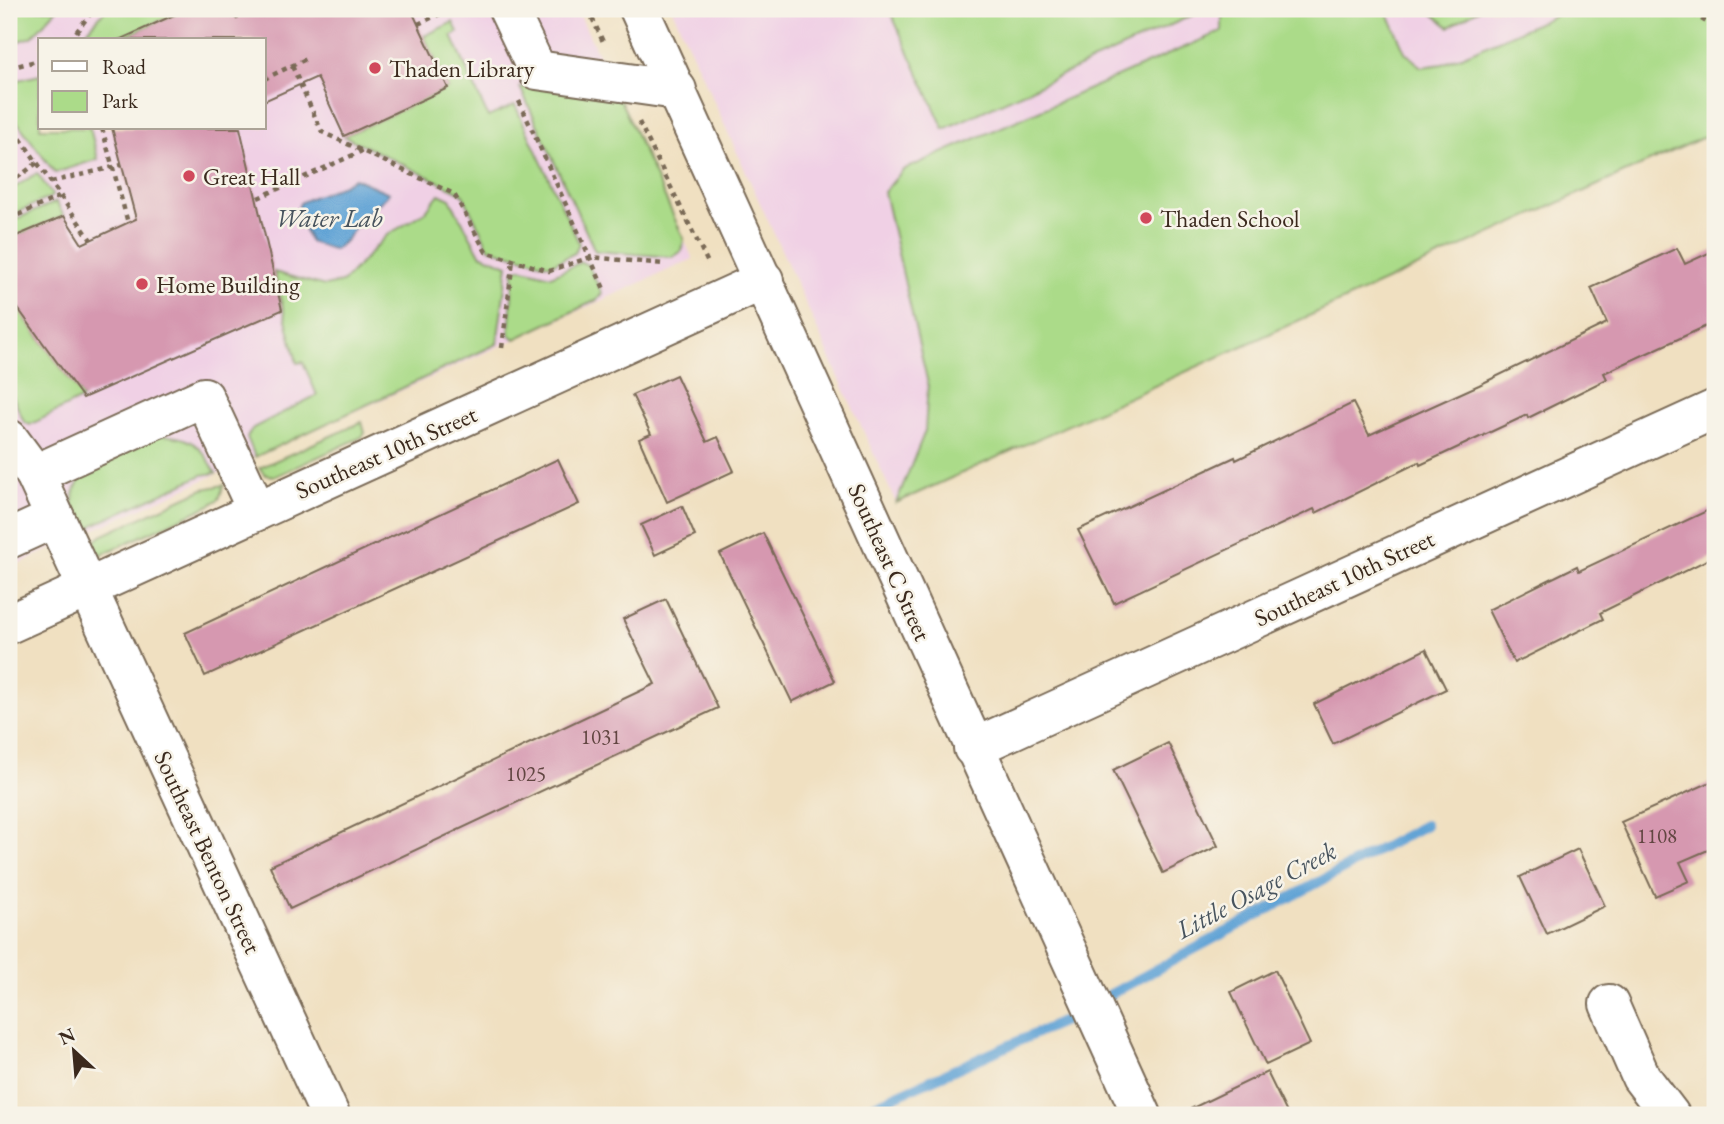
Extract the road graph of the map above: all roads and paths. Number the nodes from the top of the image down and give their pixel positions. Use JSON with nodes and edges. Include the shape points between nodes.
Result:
{"nodes":[{"id":1,"x":93,"y":9,"type":"edge"},
{"id":2,"x":227,"y":9,"type":"edge"},
{"id":3,"x":236,"y":9,"type":"edge"},
{"id":4,"x":451,"y":9,"type":"edge"},
{"id":5,"x":508,"y":9,"type":"edge"},
{"id":6,"x":587,"y":9,"type":"edge"},
{"id":7,"x":639,"y":9,"type":"edge"},
{"id":8,"x":1684,"y":9,"type":"edge"},
{"id":9,"x":418,"y":24,"type":"dead end"},
{"id":10,"x":1715,"y":27,"type":"edge"},
{"id":11,"x":76,"y":37,"type":"edge"},
{"id":12,"x":608,"y":53,"type":"dead end"},
{"id":13,"x":308,"y":58,"type":"dead end"},
{"id":14,"x":38,"y":61,"type":"edge"},
{"id":15,"x":292,"y":66,"type":"junction"},
{"id":16,"x":9,"y":68,"type":"edge"},
{"id":17,"x":266,"y":78,"type":"edge"},
{"id":18,"x":677,"y":90,"type":"junction"},
{"id":19,"x":510,"y":94,"type":"dead end"},
{"id":20,"x":634,"y":111,"type":"dead end"},
{"id":21,"x":9,"y":122,"type":"edge"},
{"id":22,"x":103,"y":130,"type":"edge"},
{"id":23,"x":362,"y":151,"type":"junction"},
{"id":24,"x":37,"y":163,"type":"junction"},
{"id":25,"x":122,"y":164,"type":"dead end"},
{"id":26,"x":113,"y":167,"type":"junction"},
{"id":27,"x":51,"y":183,"type":"junction"},
{"id":28,"x":9,"y":184,"type":"edge"},
{"id":29,"x":61,"y":196,"type":"junction"},
{"id":30,"x":258,"y":198,"type":"dead end"},
{"id":31,"x":9,"y":219,"type":"edge"},
{"id":32,"x":128,"y":223,"type":"dead end"},
{"id":33,"x":91,"y":240,"type":"dead end"},
{"id":34,"x":591,"y":257,"type":"junction"},
{"id":35,"x":513,"y":260,"type":"junction"},
{"id":36,"x":663,"y":264,"type":"dead end"},
{"id":37,"x":711,"y":269,"type":"dead end"},
{"id":38,"x":764,"y":280,"type":"junction"},
{"id":39,"x":605,"y":291,"type":"dead end"},
{"id":40,"x":502,"y":348,"type":"dead end"},
{"id":41,"x":1715,"y":409,"type":"edge"},
{"id":42,"x":9,"y":439,"type":"edge"},
{"id":43,"x":35,"y":474,"type":"junction"},
{"id":44,"x":257,"y":511,"type":"junction"},
{"id":45,"x":55,"y":518,"type":"junction"},
{"id":46,"x":9,"y":539,"type":"edge"},
{"id":47,"x":87,"y":588,"type":"junction"},
{"id":48,"x":9,"y":624,"type":"edge"},
{"id":49,"x":973,"y":748,"type":"junction"},
{"id":50,"x":1609,"y":1004,"type":"dead end"},
{"id":51,"x":330,"y":1115,"type":"edge"},
{"id":52,"x":1142,"y":1115,"type":"edge"},
{"id":53,"x":1670,"y":1115,"type":"edge"}],
"edges":[{"from":1,"to":11,"type":"path"},
{"from":2,"to":3,"type":"path","via":[[242,22]]},
{"from":4,"to":9,"type":"path"},
{"from":5,"to":18,"type":"street","via":[[537,70]]},
{"from":6,"to":12,"type":"path"},
{"from":7,"to":18,"type":"street","name":"Southeast C Street"},
{"from":8,"to":10,"type":"path"},
{"from":13,"to":15,"type":"path"},
{"from":14,"to":16,"type":"path"},
{"from":15,"to":17,"type":"path"},
{"from":15,"to":23,"type":"path","via":[[322,132]]},
{"from":18,"to":38,"type":"street","name":"Southeast C Street"},
{"from":19,"to":34,"type":"path","via":[[519,101]]},
{"from":20,"to":37,"type":"path"},
{"from":21,"to":24,"type":"path"},
{"from":22,"to":26,"type":"path"},
{"from":23,"to":30,"type":"path"},
{"from":23,"to":35,"type":"path","via":[[454,194],[486,252]]},
{"from":24,"to":27,"type":"path"},
{"from":24,"to":28,"type":"path"},
{"from":25,"to":26,"type":"path"},
{"from":26,"to":27,"type":"path"},
{"from":26,"to":32,"type":"path"},
{"from":27,"to":29,"type":"path"},
{"from":29,"to":31,"type":"path"},
{"from":29,"to":33,"type":"path"},
{"from":34,"to":35,"type":"path","via":[[549,271]]},
{"from":34,"to":36,"type":"path"},
{"from":34,"to":39,"type":"path"},
{"from":35,"to":40,"type":"path"},
{"from":38,"to":44,"type":"street","name":"Southeast 10th Street"},
{"from":38,"to":49,"type":"street","name":"Southeast C Street"},
{"from":41,"to":49,"type":"street","name":"Southeast 10th Street"},
{"from":42,"to":43,"type":"street","name":"Southeast Benton Street"},
{"from":43,"to":44,"type":"street","via":[[204,397]]},
{"from":43,"to":45,"type":"street","name":"Southeast Benton Street"},
{"from":44,"to":47,"type":"street","name":"Southeast 10th Street"},
{"from":45,"to":46,"type":"street"},
{"from":45,"to":47,"type":"street","name":"Southeast Benton Street"},
{"from":47,"to":48,"type":"street","name":"Southeast 10th Street"},
{"from":47,"to":51,"type":"street","name":"Southeast Benton Street"},
{"from":49,"to":52,"type":"street","name":"Southeast C Street"},
{"from":50,"to":53,"type":"street","via":[[1641,1077]]}]}
